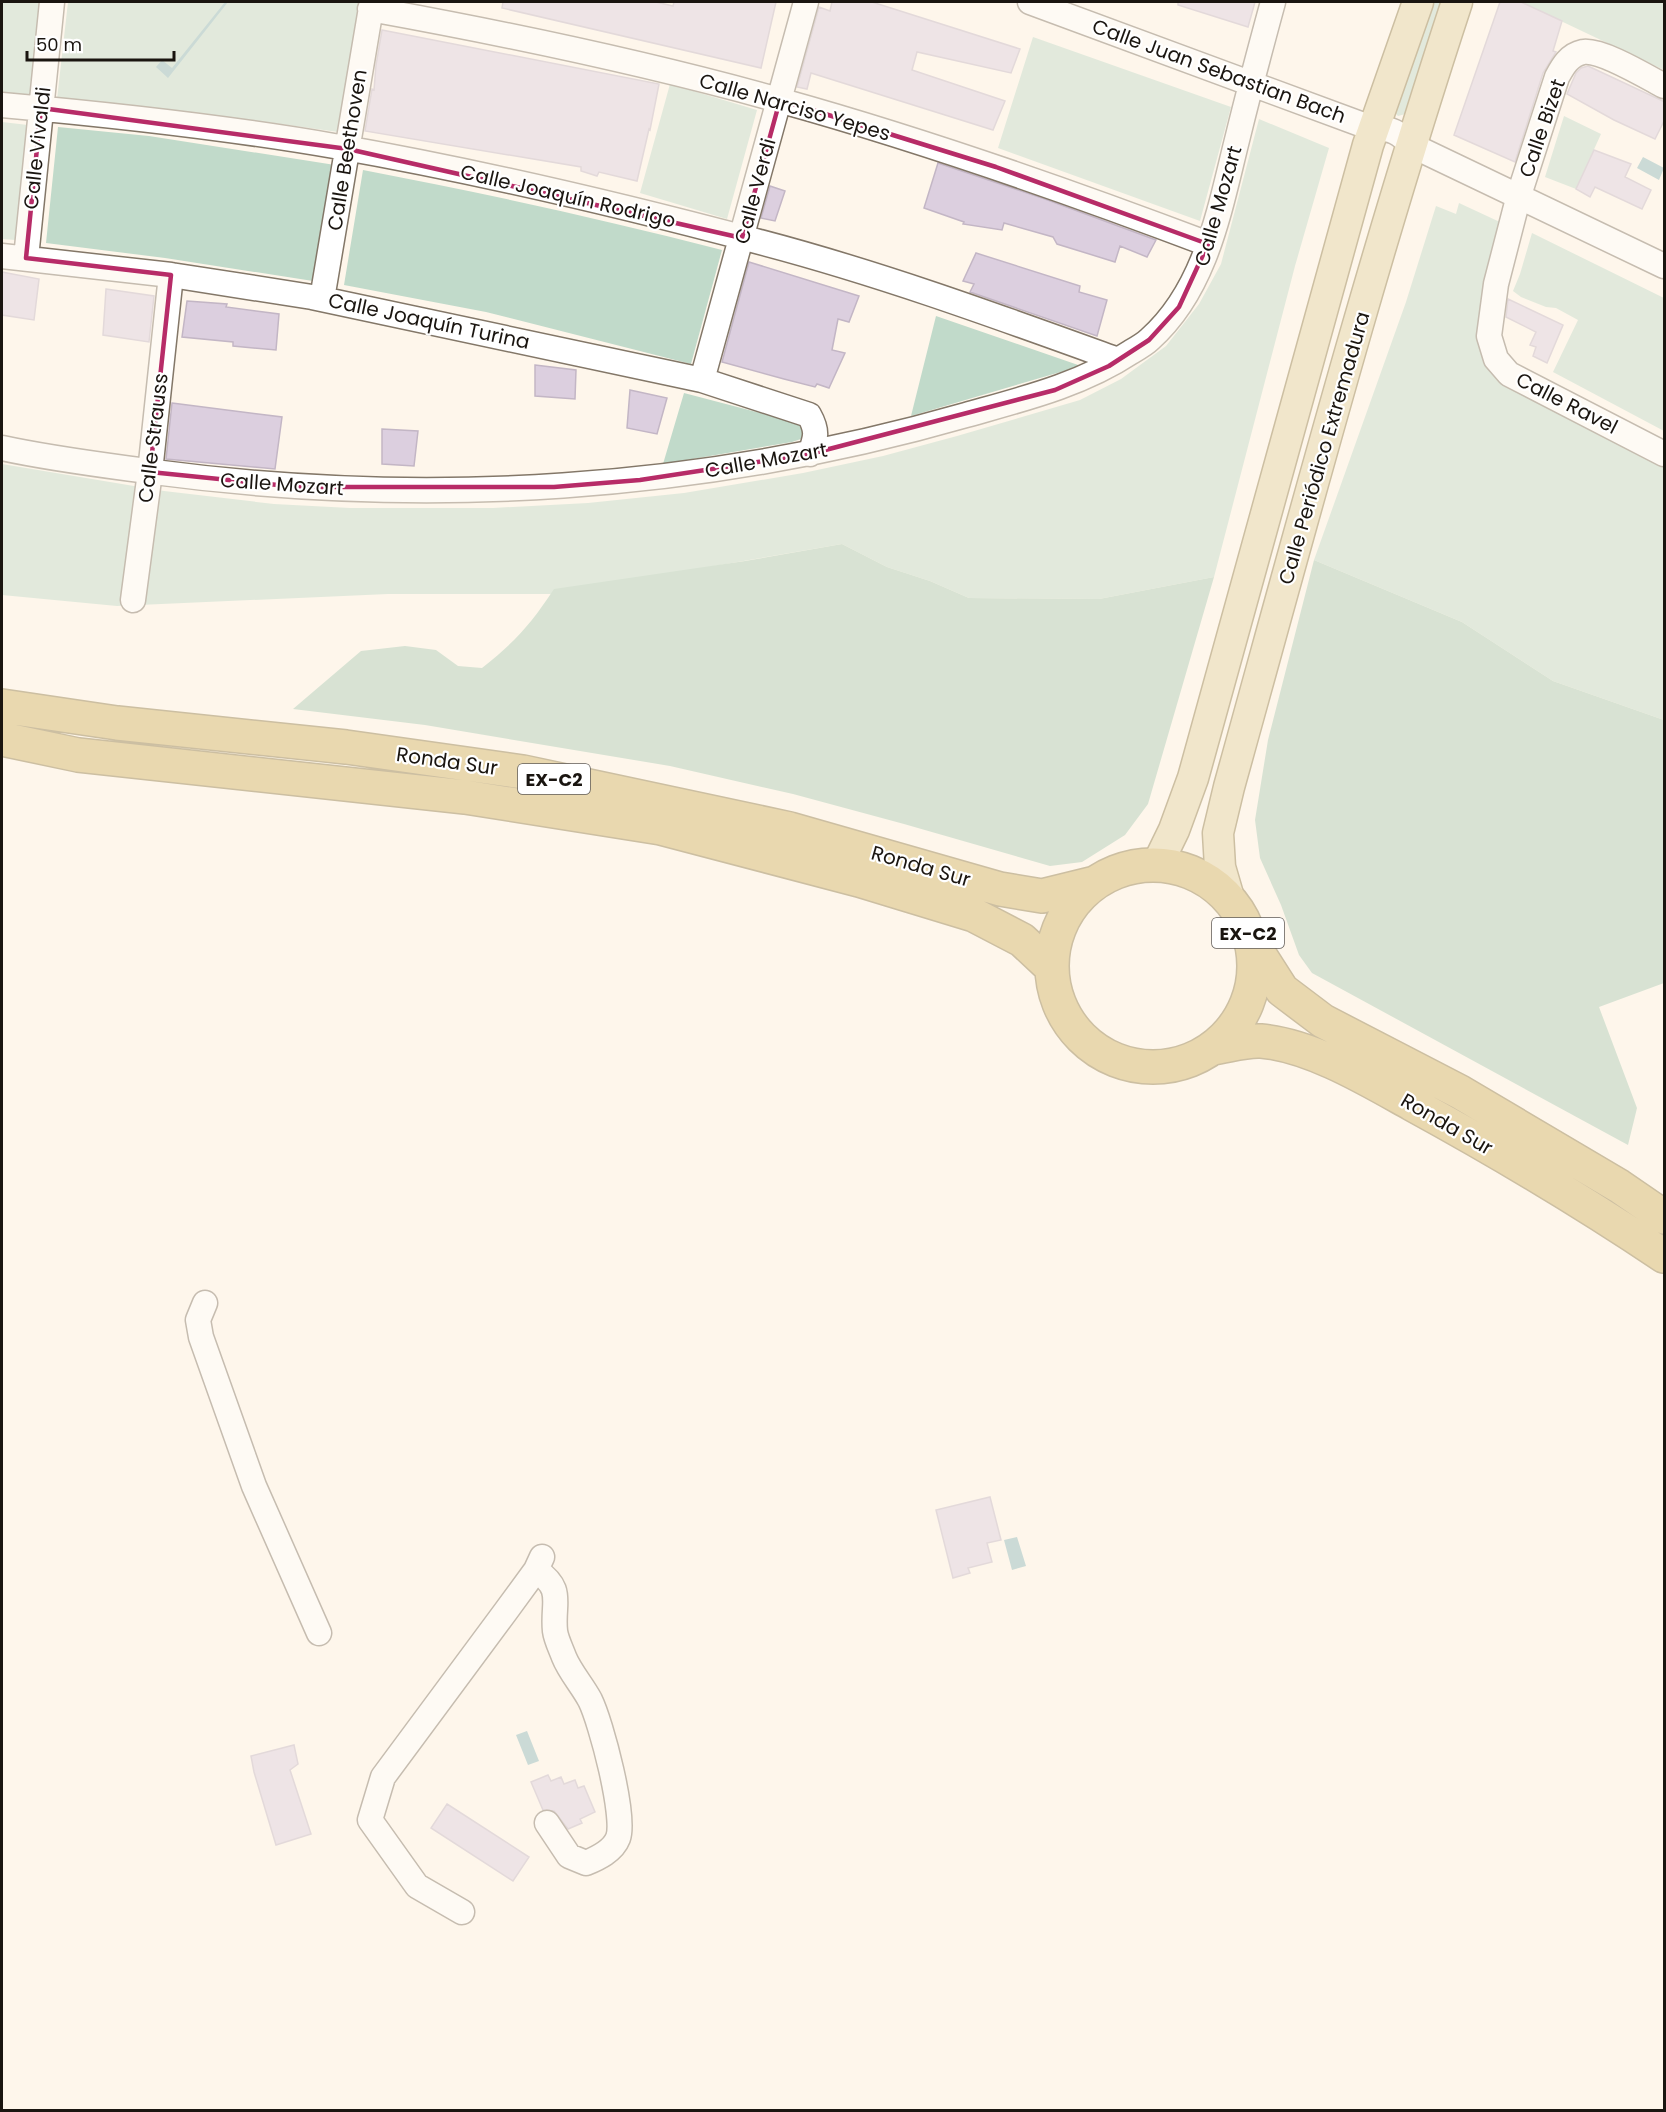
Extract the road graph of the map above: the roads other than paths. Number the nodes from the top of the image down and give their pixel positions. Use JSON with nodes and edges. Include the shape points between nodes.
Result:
{"nodes":[{"id":1,"x":52,"y":2,"type":"edge"},
{"id":2,"x":806,"y":2,"type":"edge"},
{"id":3,"x":1030,"y":2,"type":"edge"},
{"id":4,"x":1273,"y":2,"type":"edge"},
{"id":5,"x":1418,"y":2,"type":"edge"},
{"id":6,"x":1457,"y":2,"type":"edge"},
{"id":7,"x":371,"y":5,"type":"edge"},
{"id":8,"x":1251,"y":83,"type":"junction"},
{"id":9,"x":1665,"y":86,"type":"edge"},
{"id":10,"x":780,"y":100,"type":"junction"},
{"id":11,"x":2,"y":105,"type":"edge"},
{"id":12,"x":41,"y":108,"type":"junction"},
{"id":13,"x":1374,"y":129,"type":"junction"},
{"id":14,"x":1411,"y":145,"type":"junction"},
{"id":15,"x":348,"y":148,"type":"junction"},
{"id":16,"x":1519,"y":195,"type":"junction"},
{"id":17,"x":742,"y":238,"type":"junction"},
{"id":18,"x":1208,"y":244,"type":"junction"},
{"id":19,"x":2,"y":256,"type":"edge"},
{"id":20,"x":26,"y":258,"type":"junction"},
{"id":21,"x":1665,"y":266,"type":"edge"},
{"id":22,"x":171,"y":275,"type":"junction"},
{"id":23,"x":322,"y":299,"type":"junction"},
{"id":24,"x":1118,"y":360,"type":"junction"},
{"id":25,"x":702,"y":380,"type":"junction"},
{"id":26,"x":2,"y":448,"type":"edge"},
{"id":27,"x":810,"y":454,"type":"junction"},
{"id":28,"x":1665,"y":454,"type":"edge"},
{"id":29,"x":150,"y":472,"type":"junction"},
{"id":30,"x":133,"y":600,"type":"dead end"},
{"id":31,"x":2,"y":706,"type":"edge"},
{"id":32,"x":2,"y":739,"type":"edge"},
{"id":33,"x":1157,"y":865,"type":"junction"},
{"id":34,"x":1095,"y":883,"type":"junction"},
{"id":35,"x":1229,"y":898,"type":"junction"},
{"id":36,"x":1252,"y":943,"type":"junction"},
{"id":37,"x":1052,"y":968,"type":"junction"},
{"id":38,"x":1212,"y":1048,"type":"junction"},
{"id":39,"x":1665,"y":1217,"type":"edge"},
{"id":40,"x":1665,"y":1256,"type":"edge"},
{"id":41,"x":205,"y":1303,"type":"dead end"},
{"id":42,"x":319,"y":1633,"type":"dead end"},
{"id":43,"x":547,"y":1823,"type":"dead end"},
{"id":44,"x":462,"y":1912,"type":"dead end"}],
"edges":[{"from":1,"to":12,"type":"street","name":"Calle Vivaldi"},
{"from":2,"to":10,"type":"street","name":"Calle Verdi"},
{"from":3,"to":8,"type":"street","name":"Calle Juan Sebastian Bach"},
{"from":4,"to":8,"type":"street","name":"Calle Mozart"},
{"from":5,"to":13,"type":"main road","name":"Calle Periódico Extremadura"},
{"from":6,"to":14,"type":"main road","name":"Calle Periódico Extremadura"},
{"from":7,"to":10,"type":"street","name":"Calle Narciso Yepes"},
{"from":7,"to":15,"type":"street","name":"Calle Beethoven"},
{"from":8,"to":13,"type":"street","name":"Calle Juan Sebastian Bach"},
{"from":8,"to":18,"type":"street","name":"Calle Mozart"},
{"from":9,"to":16,"type":"street","name":"Calle Bizet","via":[[1599,53],[1585,52],[1564,63]]},
{"from":10,"to":17,"type":"street","name":"Calle Verdi"},
{"from":10,"to":18,"type":"street","name":"Calle Narciso Yepes","via":[[996,167]]},
{"from":11,"to":12,"type":"street","name":"Calle Joaquín Rodrigo"},
{"from":12,"to":15,"type":"street","name":"Calle Joaquín Rodrigo"},
{"from":12,"to":20,"type":"street","name":"Calle Vivaldi"},
{"from":13,"to":14,"type":"street","name":"Calle Juan Sebastian Bach","via":[[1382,140],[1396,146]]},
{"from":13,"to":33,"type":"main road","name":"Calle Periódico Extremadura","via":[[1193,778]]},
{"from":14,"to":16,"type":"street"},
{"from":14,"to":35,"type":"main road","name":"Calle Periódico Extremadura","via":[[1218,833],[1220,867]]},
{"from":15,"to":17,"type":"street","name":"Calle Joaquín Rodrigo","via":[[575,196]]},
{"from":15,"to":23,"type":"street","name":"Calle Beethoven"},
{"from":16,"to":21,"type":"street"},
{"from":16,"to":28,"type":"street","name":"Calle Ravel","via":[[1496,284],[1489,336],[1496,359],[1509,374]]},
{"from":17,"to":24,"type":"street","name":"Calle Joaquín Rodrigo","via":[[915,289]]},
{"from":17,"to":25,"type":"street","name":"Calle Verdi"},
{"from":18,"to":24,"type":"street","name":"Calle Mozart","via":[[1200,271],[1179,307],[1149,340]]},
{"from":19,"to":20,"type":"street","name":"Calle Joaquín Turina"},
{"from":20,"to":22,"type":"street","name":"Calle Joaquín Turina"},
{"from":22,"to":23,"type":"street","name":"Calle Joaquín Turina"},
{"from":22,"to":29,"type":"street","name":"Calle Strauss"},
{"from":23,"to":25,"type":"street","name":"Calle Joaquín Turina"},
{"from":24,"to":27,"type":"street","name":"Calle Mozart","via":[[1055,390]]},
{"from":25,"to":27,"type":"street","name":"Calle Joaquín Turina","via":[[809,415],[816,428]]},
{"from":26,"to":29,"type":"street","name":"Calle Mozart"},
{"from":27,"to":29,"type":"street","name":"Calle Mozart","via":[[640,480],[477,490],[297,488]]},
{"from":29,"to":30,"type":"street","name":"Calle Strauss"},
{"from":31,"to":34,"type":"highway","name":"Ronda Sur","number":"EX-C2","via":[[523,772],[790,830],[1000,889],[1042,896]]},
{"from":32,"to":37,"type":"highway","name":"Ronda Sur","number":"EX-C2","via":[[78,755],[465,797],[662,828],[974,915],[1022,940]]},
{"from":33,"to":34,"type":"highway","number":"EX-C2","via":[[1114,872]]},
{"from":33,"to":35,"type":"highway","number":"EX-C2","via":[[1184,869]]},
{"from":34,"to":37,"type":"highway","number":"EX-C2","via":[[1077,899],[1063,920],[1054,943]]},
{"from":35,"to":36,"type":"highway","number":"EX-C2"},
{"from":36,"to":38,"type":"highway","number":"EX-C2","via":[[1254,973],[1247,1002],[1233,1028]]},
{"from":36,"to":39,"type":"highway","name":"Ronda Sur","number":"EX-C2","via":[[1282,990],[1323,1021],[1460,1092]]},
{"from":37,"to":38,"type":"highway","number":"EX-C2","via":[[1057,999],[1072,1026],[1094,1048],[1122,1062],[1153,1067],[1184,1062]]},
{"from":38,"to":40,"type":"highway","name":"Ronda Sur","number":"EX-C2","via":[[1261,1041],[1344,1066],[1587,1204]]},
{"from":41,"to":42,"type":"street","via":[[198,1320],[201,1337],[254,1486]]},
{"from":43,"to":44,"type":"street","via":[[569,1856],[586,1863],[604,1855],[618,1839],[621,1818],[603,1738],[591,1702],[565,1659],[555,1632],[555,1591],[539,1563],[383,1777],[369,1820],[417,1886]]}]}
